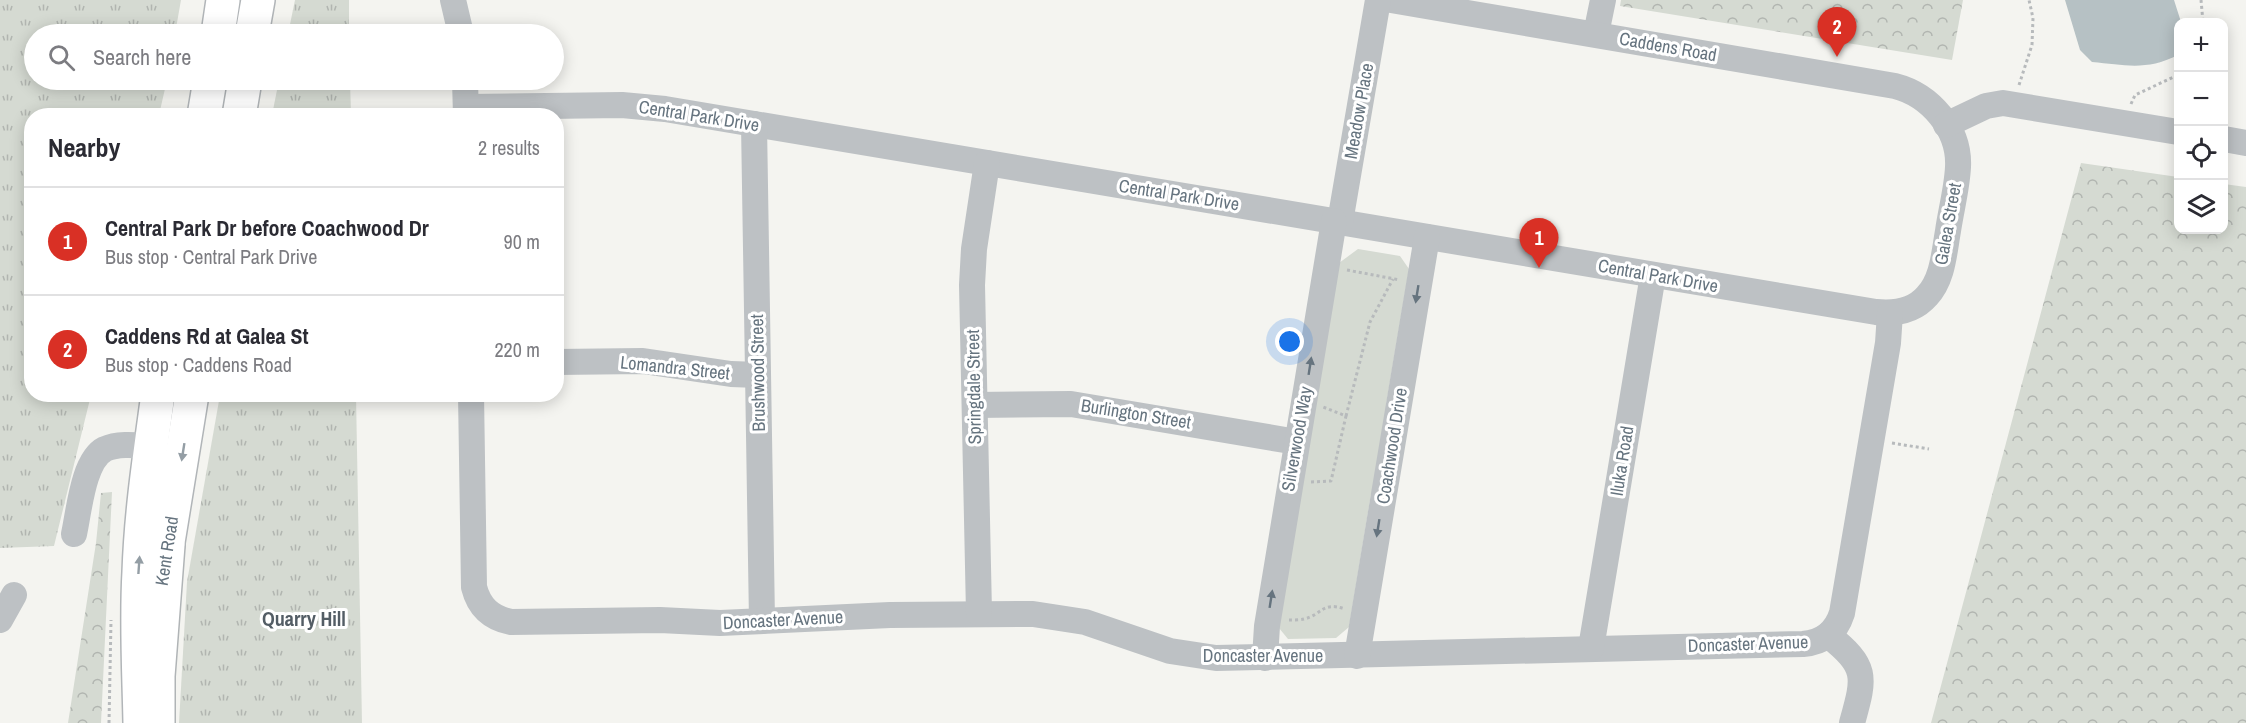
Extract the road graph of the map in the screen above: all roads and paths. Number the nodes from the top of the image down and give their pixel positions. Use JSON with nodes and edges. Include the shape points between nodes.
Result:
{"nodes":[{"id":1,"x":223,"y":0,"type":"edge"},
{"id":2,"x":258,"y":0,"type":"edge"},
{"id":3,"x":453,"y":0,"type":"edge"},
{"id":4,"x":1378,"y":0,"type":"edge"},
{"id":5,"x":1391,"y":0,"type":"edge"},
{"id":6,"x":1603,"y":0,"type":"edge"},
{"id":7,"x":2029,"y":0,"type":"edge"},
{"id":8,"x":2201,"y":0,"type":"edge"},
{"id":9,"x":2203,"y":18,"type":"edge"},
{"id":10,"x":219,"y":24,"type":"edge"},
{"id":11,"x":254,"y":24,"type":"edge"},
{"id":12,"x":459,"y":24,"type":"edge"},
{"id":13,"x":1596,"y":34,"type":"junction"},
{"id":14,"x":2174,"y":77,"type":"edge"},
{"id":15,"x":208,"y":90,"type":"edge"},
{"id":16,"x":243,"y":90,"type":"edge"},
{"id":17,"x":465,"y":90,"type":"edge"},
{"id":18,"x":2015,"y":105,"type":"junction"},
{"id":19,"x":205,"y":108,"type":"edge"},
{"id":20,"x":240,"y":108,"type":"edge"},
{"id":21,"x":466,"y":108,"type":"edge"},
{"id":22,"x":552,"y":108,"type":"edge"},
{"id":23,"x":1942,"y":118,"type":"junction"},
{"id":24,"x":2121,"y":123,"type":"junction"},
{"id":25,"x":754,"y":124,"type":"junction"},
{"id":26,"x":2174,"y":131,"type":"edge"},
{"id":27,"x":2228,"y":140,"type":"edge"},
{"id":28,"x":2246,"y":143,"type":"edge"},
{"id":29,"x":987,"y":163,"type":"junction"},
{"id":30,"x":1337,"y":222,"type":"junction"},
{"id":31,"x":1427,"y":237,"type":"junction"},
{"id":32,"x":1341,"y":269,"type":"dead end"},
{"id":33,"x":1653,"y":275,"type":"junction"},
{"id":34,"x":1393,"y":279,"type":"junction"},
{"id":35,"x":1404,"y":281,"type":"dead end"},
{"id":36,"x":1890,"y":313,"type":"junction"},
{"id":37,"x":564,"y":362,"type":"edge"},
{"id":38,"x":758,"y":375,"type":"junction"},
{"id":39,"x":157,"y":402,"type":"edge"},
{"id":40,"x":191,"y":402,"type":"edge"},
{"id":41,"x":471,"y":402,"type":"edge"},
{"id":42,"x":975,"y":405,"type":"junction"},
{"id":43,"x":1317,"y":405,"type":"dead end"},
{"id":44,"x":1346,"y":416,"type":"junction"},
{"id":45,"x":1883,"y":441,"type":"dead end"},
{"id":46,"x":1297,"y":442,"type":"junction"},
{"id":47,"x":151,"y":446,"type":"junction"},
{"id":48,"x":1929,"y":449,"type":"dead end"},
{"id":49,"x":1308,"y":482,"type":"dead end"},
{"id":50,"x":74,"y":534,"type":"dead end"},
{"id":51,"x":14,"y":595,"type":"dead end"},
{"id":52,"x":1351,"y":612,"type":"dead end"},
{"id":53,"x":979,"y":613,"type":"junction"},
{"id":54,"x":0,"y":620,"type":"edge"},
{"id":55,"x":1283,"y":620,"type":"dead end"},
{"id":56,"x":762,"y":621,"type":"junction"},
{"id":57,"x":1828,"y":635,"type":"junction"},
{"id":58,"x":1591,"y":648,"type":"junction"},
{"id":59,"x":1357,"y":656,"type":"junction"},
{"id":60,"x":1265,"y":658,"type":"junction"},
{"id":61,"x":146,"y":718,"type":"edge"},
{"id":62,"x":1852,"y":723,"type":"edge"}],
"edges":[{"from":1,"to":10,"type":"main road"},
{"from":2,"to":11,"type":"main road"},
{"from":3,"to":12,"type":"street"},
{"from":4,"to":30,"type":"street","name":"Meadow Place"},
{"from":5,"to":13,"type":"street","name":"Caddens Road"},
{"from":6,"to":13,"type":"street"},
{"from":7,"to":18,"type":"path","via":[[2033,18],[2031,45]]},
{"from":8,"to":9,"type":"path"},
{"from":13,"to":23,"type":"street","name":"Caddens Road","via":[[1895,86],[1919,95]]},
{"from":14,"to":24,"type":"path","via":[[2135,95]]},
{"from":15,"to":19,"type":"main road"},
{"from":16,"to":20,"type":"main road"},
{"from":17,"to":21,"type":"street"},
{"from":18,"to":23,"type":"street","via":[[1986,106]]},
{"from":18,"to":24,"type":"street"},
{"from":22,"to":25,"type":"street","name":"Central Park Drive","via":[[637,105]]},
{"from":23,"to":36,"type":"street","name":"Galea Street","via":[[1955,146],[1958,166],[1940,274],[1922,301]]},
{"from":24,"to":26,"type":"street"},
{"from":25,"to":29,"type":"street","name":"Central Park Drive"},
{"from":25,"to":38,"type":"street","name":"Brushwood Street"},
{"from":27,"to":28,"type":"street"},
{"from":29,"to":30,"type":"street","name":"Central Park Drive"},
{"from":29,"to":42,"type":"street","name":"Springdale Street","via":[[972,266]]},
{"from":30,"to":31,"type":"street","name":"Central Park Drive"},
{"from":46,"to":30,"type":"street","name":"Silverwood Way","one_way":true},
{"from":31,"to":33,"type":"street","name":"Central Park Drive"},
{"from":31,"to":59,"type":"street","name":"Coachwood Drive","one_way":true},
{"from":32,"to":34,"type":"path"},
{"from":33,"to":36,"type":"street","name":"Central Park Drive"},
{"from":33,"to":58,"type":"street","name":"Iluka Road"},
{"from":34,"to":35,"type":"path"},
{"from":34,"to":44,"type":"path","via":[[1370,322]]},
{"from":36,"to":57,"type":"street","name":"Doncaster Avenue","via":[[1844,604],[1839,622]]},
{"from":37,"to":38,"type":"street","name":"Lomandra Street","via":[[643,361]]},
{"from":38,"to":56,"type":"street","name":"Brushwood Street"},
{"from":39,"to":47,"type":"main road","name":"Kent Road"},
{"from":40,"to":61,"type":"main road","name":"Kent Road","one_way":true,"via":[[168,545],[158,676]]},
{"from":41,"to":56,"type":"street","name":"Doncaster Avenue","via":[[473,579],[476,596],[487,611],[503,621],[520,623]]},
{"from":42,"to":46,"type":"street","name":"Burlington Street","via":[[1071,404]]},
{"from":42,"to":53,"type":"street","name":"Springdale Street"},
{"from":43,"to":44,"type":"path"},
{"from":44,"to":49,"type":"path","via":[[1331,481]]},
{"from":45,"to":48,"type":"path"},
{"from":60,"to":46,"type":"street","name":"Silverwood Way","one_way":true},
{"from":47,"to":50,"type":"street","via":[[125,445],[97,454],[87,471]]},
{"from":61,"to":47,"type":"main road","name":"Kent Road","one_way":true,"via":[[137,626]]},
{"from":51,"to":54,"type":"street"},
{"from":52,"to":55,"type":"path","via":[[1328,606],[1304,619]]},
{"from":53,"to":56,"type":"street","name":"Doncaster Avenue"},
{"from":53,"to":60,"type":"street","name":"Doncaster Avenue","via":[[1069,618],[1147,645],[1194,656]]},
{"from":57,"to":58,"type":"street","name":"Doncaster Avenue","via":[[1803,644]]},
{"from":57,"to":62,"type":"street","via":[[1848,651],[1859,668],[1861,685]]},
{"from":58,"to":59,"type":"street","name":"Doncaster Avenue"},
{"from":59,"to":60,"type":"street","name":"Doncaster Avenue"}]}
